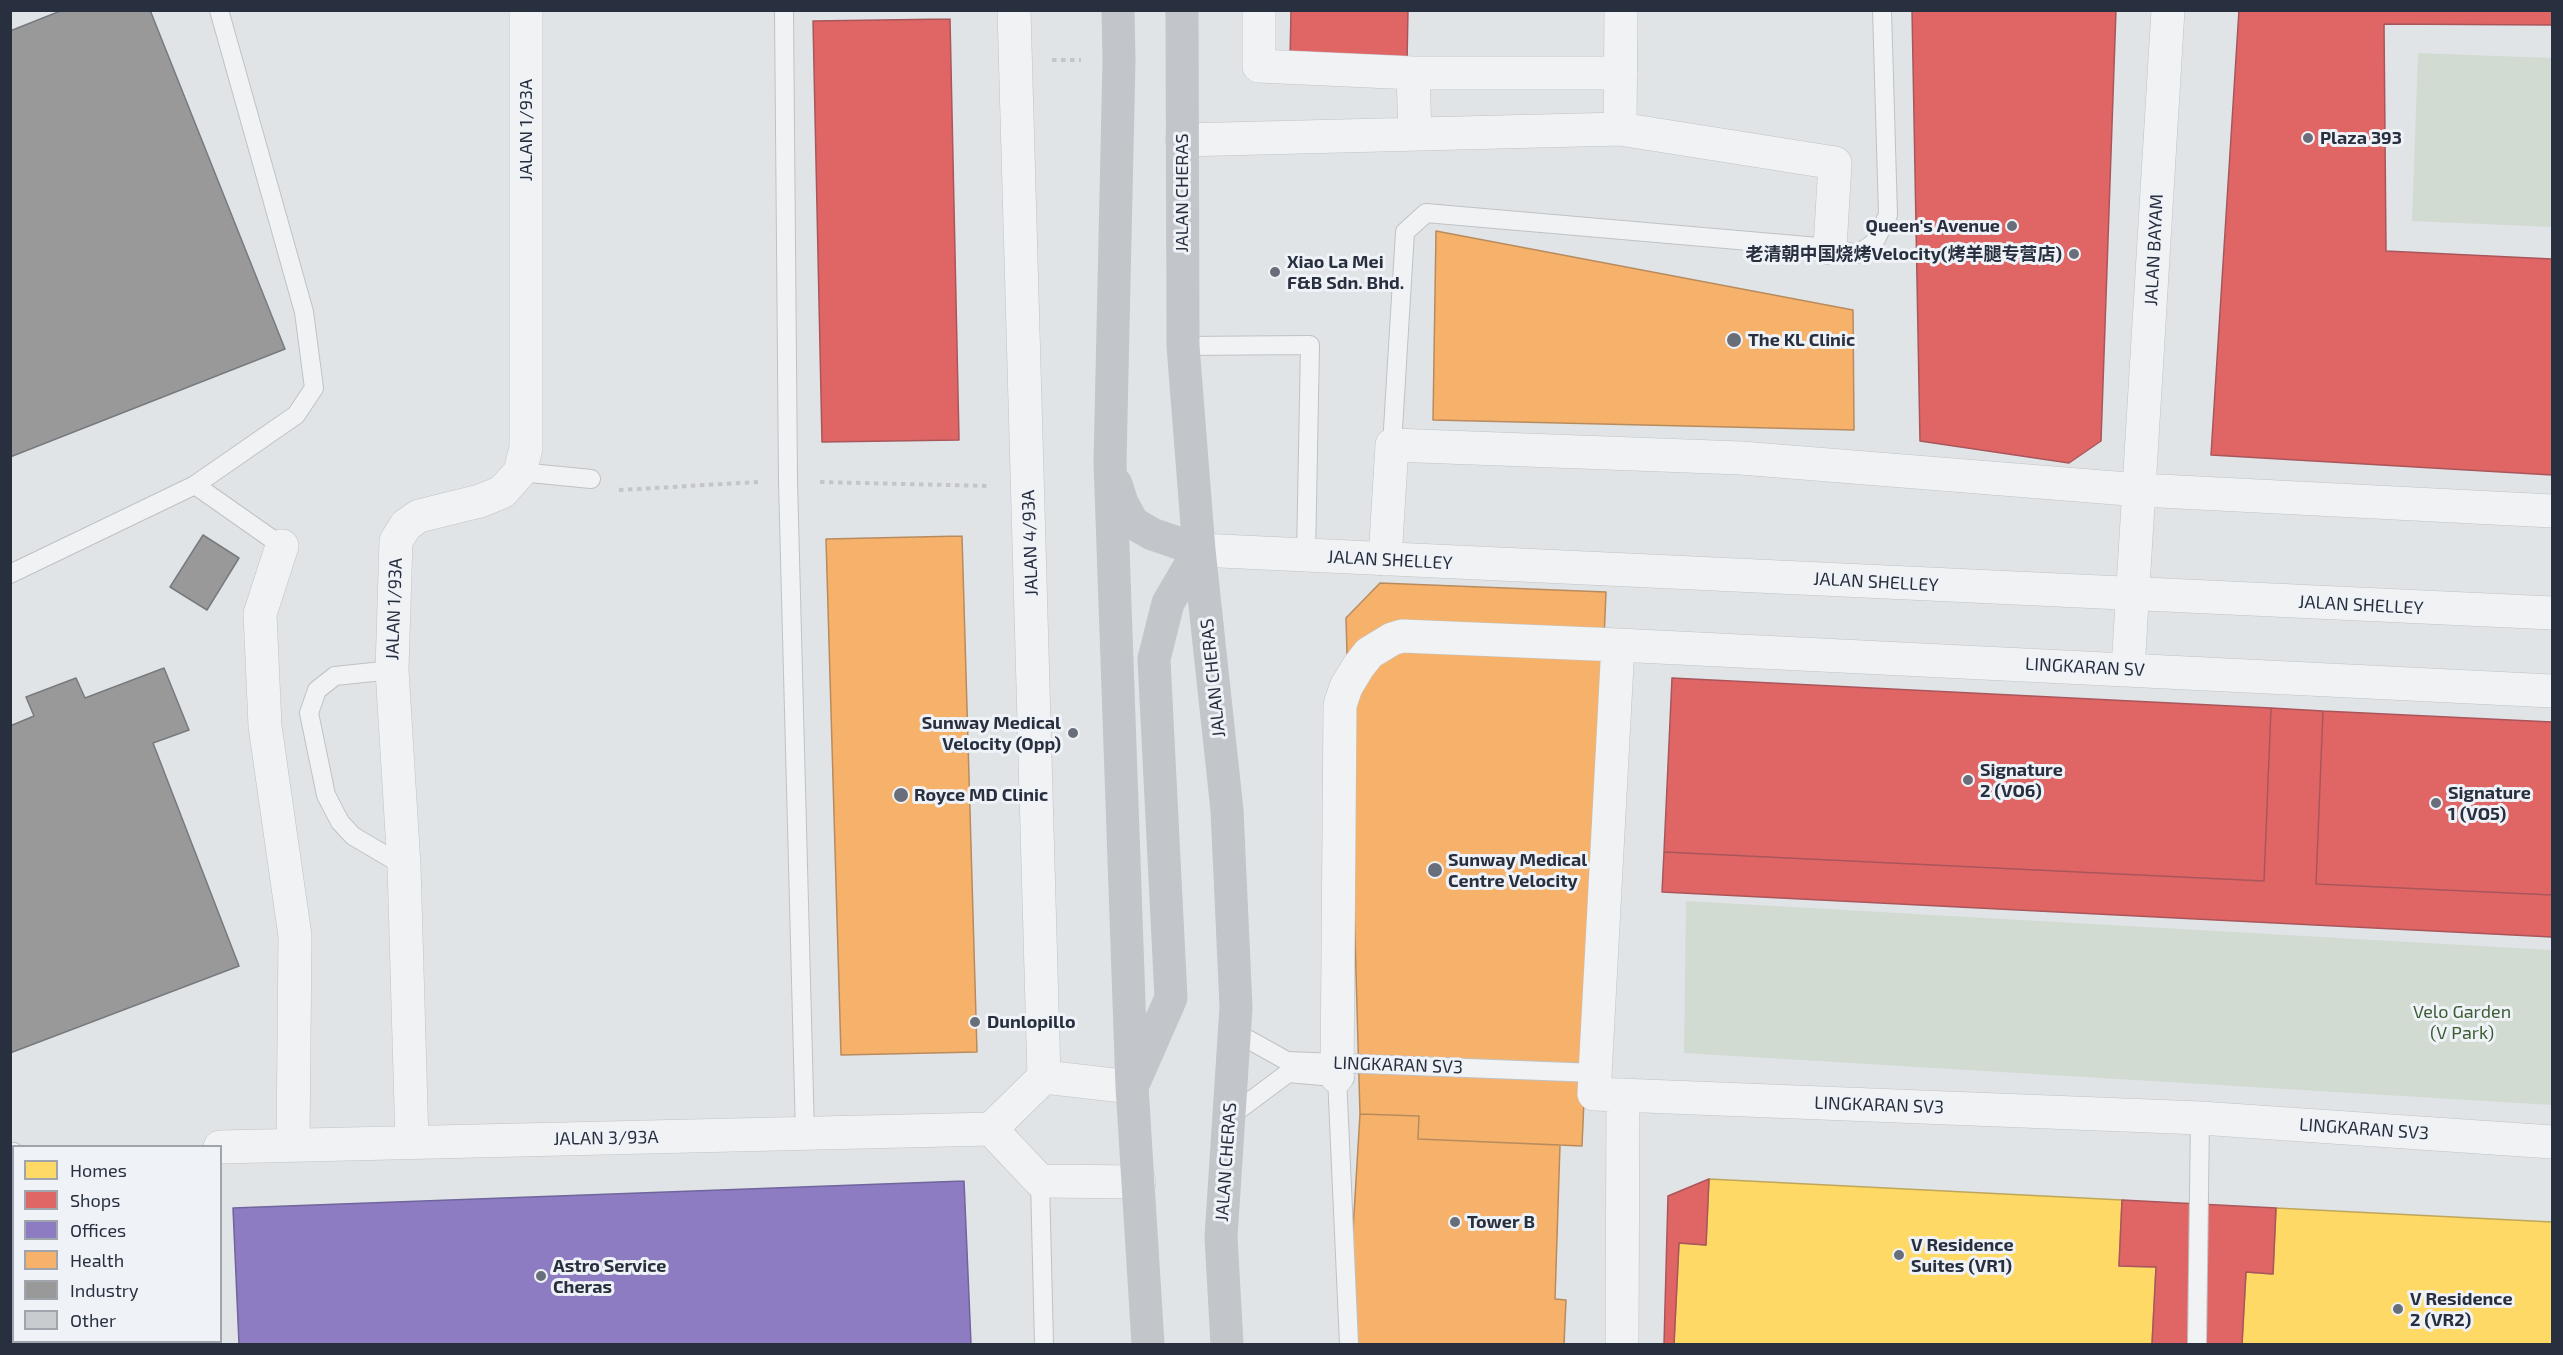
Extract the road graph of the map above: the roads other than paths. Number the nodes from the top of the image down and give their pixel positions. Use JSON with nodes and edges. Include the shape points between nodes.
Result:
{"nodes":[{"id":1,"x":219,"y":10,"type":"edge"},
{"id":2,"x":526,"y":10,"type":"edge"},
{"id":3,"x":784,"y":10,"type":"edge"},
{"id":4,"x":1014,"y":10,"type":"edge"},
{"id":5,"x":1118,"y":10,"type":"edge"},
{"id":6,"x":1182,"y":10,"type":"edge"},
{"id":7,"x":1258,"y":10,"type":"edge"},
{"id":8,"x":1621,"y":10,"type":"edge"},
{"id":9,"x":1882,"y":10,"type":"edge"},
{"id":10,"x":2168,"y":10,"type":"edge"},
{"id":11,"x":1413,"y":73,"type":"junction"},
{"id":12,"x":1621,"y":73,"type":"junction"},
{"id":13,"x":1620,"y":129,"type":"junction"},
{"id":14,"x":1415,"y":134,"type":"junction"},
{"id":15,"x":1182,"y":140,"type":"junction"},
{"id":16,"x":1830,"y":248,"type":"junction"},
{"id":17,"x":1183,"y":346,"type":"junction"},
{"id":18,"x":1392,"y":445,"type":"junction"},
{"id":19,"x":1110,"y":462,"type":"junction"},
{"id":20,"x":520,"y":472,"type":"junction"},
{"id":21,"x":591,"y":479,"type":"dead end"},
{"id":22,"x":195,"y":485,"type":"junction"},
{"id":23,"x":2140,"y":490,"type":"junction"},
{"id":24,"x":2553,"y":511,"type":"edge"},
{"id":25,"x":282,"y":546,"type":"joint"},
{"id":26,"x":1199,"y":550,"type":"junction"},
{"id":27,"x":1306,"y":556,"type":"junction"},
{"id":28,"x":1385,"y":559,"type":"junction"},
{"id":29,"x":10,"y":574,"type":"edge"},
{"id":30,"x":2133,"y":594,"type":"junction"},
{"id":31,"x":2553,"y":613,"type":"edge"},
{"id":32,"x":1618,"y":645,"type":"junction"},
{"id":33,"x":2128,"y":669,"type":"junction"},
{"id":34,"x":392,"y":670,"type":"junction"},
{"id":35,"x":2553,"y":691,"type":"edge"},
{"id":36,"x":404,"y":866,"type":"junction"},
{"id":37,"x":1235,"y":1032,"type":"junction"},
{"id":38,"x":1342,"y":1072,"type":"junction"},
{"id":39,"x":1595,"y":1073,"type":"junction"},
{"id":40,"x":1044,"y":1077,"type":"junction"},
{"id":41,"x":1132,"y":1087,"type":"junction"},
{"id":42,"x":1623,"y":1095,"type":"junction"},
{"id":43,"x":1229,"y":1117,"type":"junction"},
{"id":44,"x":2200,"y":1118,"type":"junction"},
{"id":45,"x":991,"y":1129,"type":"junction"},
{"id":46,"x":805,"y":1134,"type":"junction"},
{"id":47,"x":412,"y":1142,"type":"junction"},
{"id":48,"x":2553,"y":1142,"type":"edge"},
{"id":49,"x":293,"y":1145,"type":"junction"},
{"id":50,"x":222,"y":1147,"type":"edge"},
{"id":51,"x":1040,"y":1181,"type":"junction"},
{"id":52,"x":1139,"y":1182,"type":"junction"},
{"id":53,"x":1044,"y":1344,"type":"edge"},
{"id":54,"x":1148,"y":1344,"type":"edge"},
{"id":55,"x":1227,"y":1344,"type":"edge"},
{"id":56,"x":1349,"y":1344,"type":"edge"},
{"id":57,"x":1622,"y":1344,"type":"edge"},
{"id":58,"x":2197,"y":1344,"type":"edge"}],
"edges":[{"from":1,"to":22,"type":"lane","via":[[304,312],[314,388],[296,415]]},
{"from":2,"to":20,"type":"street","name":"JALAN 1/93A","via":[[526,448]]},
{"from":3,"to":46,"type":"lane","via":[[788,481]]},
{"from":4,"to":40,"type":"street","name":"JALAN 4/93A"},
{"from":5,"to":19,"type":"main road"},
{"from":6,"to":15,"type":"main road","name":"JALAN CHERAS"},
{"from":7,"to":11,"type":"street","via":[[1260,66]]},
{"from":8,"to":12,"type":"street"},
{"from":9,"to":16,"type":"lane","via":[[1888,215],[1874,243],[1858,254]]},
{"from":10,"to":23,"type":"street","name":"JALAN BAYAM"},
{"from":11,"to":12,"type":"street"},
{"from":11,"to":14,"type":"street"},
{"from":12,"to":13,"type":"street"},
{"from":13,"to":14,"type":"street"},
{"from":13,"to":16,"type":"street","via":[[1835,164]]},
{"from":14,"to":15,"type":"street"},
{"from":15,"to":17,"type":"main road","name":"JALAN CHERAS"},
{"from":16,"to":18,"type":"lane","via":[[1426,213],[1405,232]]},
{"from":17,"to":26,"type":"main road","name":"JALAN CHERAS"},
{"from":17,"to":27,"type":"lane","via":[[1310,345]]},
{"from":18,"to":23,"type":"street","via":[[1741,458]]},
{"from":18,"to":28,"type":"street"},
{"from":19,"to":26,"type":"main road","via":[[1122,503],[1133,523]]},
{"from":19,"to":41,"type":"main road"},
{"from":20,"to":21,"type":"lane"},
{"from":20,"to":34,"type":"street","name":"JALAN 1/93A","via":[[501,492],[419,516],[406,525],[396,541]]},
{"from":22,"to":25,"type":"lane"},
{"from":22,"to":29,"type":"lane"},
{"from":23,"to":24,"type":"street"},
{"from":23,"to":30,"type":"street","name":"JALAN BAYAM"},
{"from":25,"to":49,"type":"street","via":[[260,614],[265,726],[295,936]]},
{"from":26,"to":27,"type":"street","name":"JALAN SHELLEY"},
{"from":26,"to":37,"type":"main road","name":"JALAN CHERAS","via":[[1227,810]]},
{"from":26,"to":41,"type":"main road","via":[[1168,603],[1154,659],[1171,998]]},
{"from":27,"to":28,"type":"street","name":"JALAN SHELLEY"},
{"from":28,"to":30,"type":"street","name":"JALAN SHELLEY"},
{"from":30,"to":31,"type":"street","name":"JALAN SHELLEY"},
{"from":30,"to":33,"type":"street","name":"JALAN BAYAM"},
{"from":32,"to":33,"type":"street","name":"LINGKARAN SV"},
{"from":32,"to":38,"type":"street","name":"LINGKARAN SV","via":[[1402,636],[1380,645],[1358,667],[1340,705]]},
{"from":32,"to":39,"type":"street"},
{"from":33,"to":35,"type":"street","name":"LINGKARAN SV"},
{"from":34,"to":36,"type":"street","name":"JALAN 1/93A"},
{"from":34,"to":36,"type":"lane","via":[[335,676],[317,690],[309,713],[326,795],[340,822],[353,836]]},
{"from":36,"to":47,"type":"street","name":"JALAN 1/93A"},
{"from":37,"to":38,"type":"lane","name":"LINGKARAN SV3","via":[[1287,1061]]},
{"from":37,"to":43,"type":"main road","name":"JALAN CHERAS"},
{"from":38,"to":39,"type":"lane","name":"LINGKARAN SV3"},
{"from":38,"to":43,"type":"lane","name":"LINGKARAN SV3","via":[[1288,1073]]},
{"from":38,"to":56,"type":"lane"},
{"from":39,"to":42,"type":"street","name":"LINGKARAN SV3","via":[[1594,1094]]},
{"from":40,"to":41,"type":"street"},
{"from":40,"to":45,"type":"street"},
{"from":41,"to":52,"type":"main road"},
{"from":42,"to":44,"type":"street","name":"LINGKARAN SV3"},
{"from":42,"to":57,"type":"street"},
{"from":43,"to":55,"type":"main road","name":"JALAN CHERAS","via":[[1221,1237]]},
{"from":44,"to":48,"type":"street","name":"LINGKARAN SV3"},
{"from":44,"to":58,"type":"lane"},
{"from":45,"to":46,"type":"street","name":"JALAN 3/93A"},
{"from":45,"to":51,"type":"street"},
{"from":46,"to":47,"type":"street","name":"JALAN 3/93A"},
{"from":47,"to":49,"type":"street","name":"JALAN 3/93A"},
{"from":49,"to":50,"type":"street","name":"JALAN 3/93A"},
{"from":51,"to":52,"type":"street"},
{"from":51,"to":53,"type":"lane"},
{"from":52,"to":54,"type":"main road"}]}
